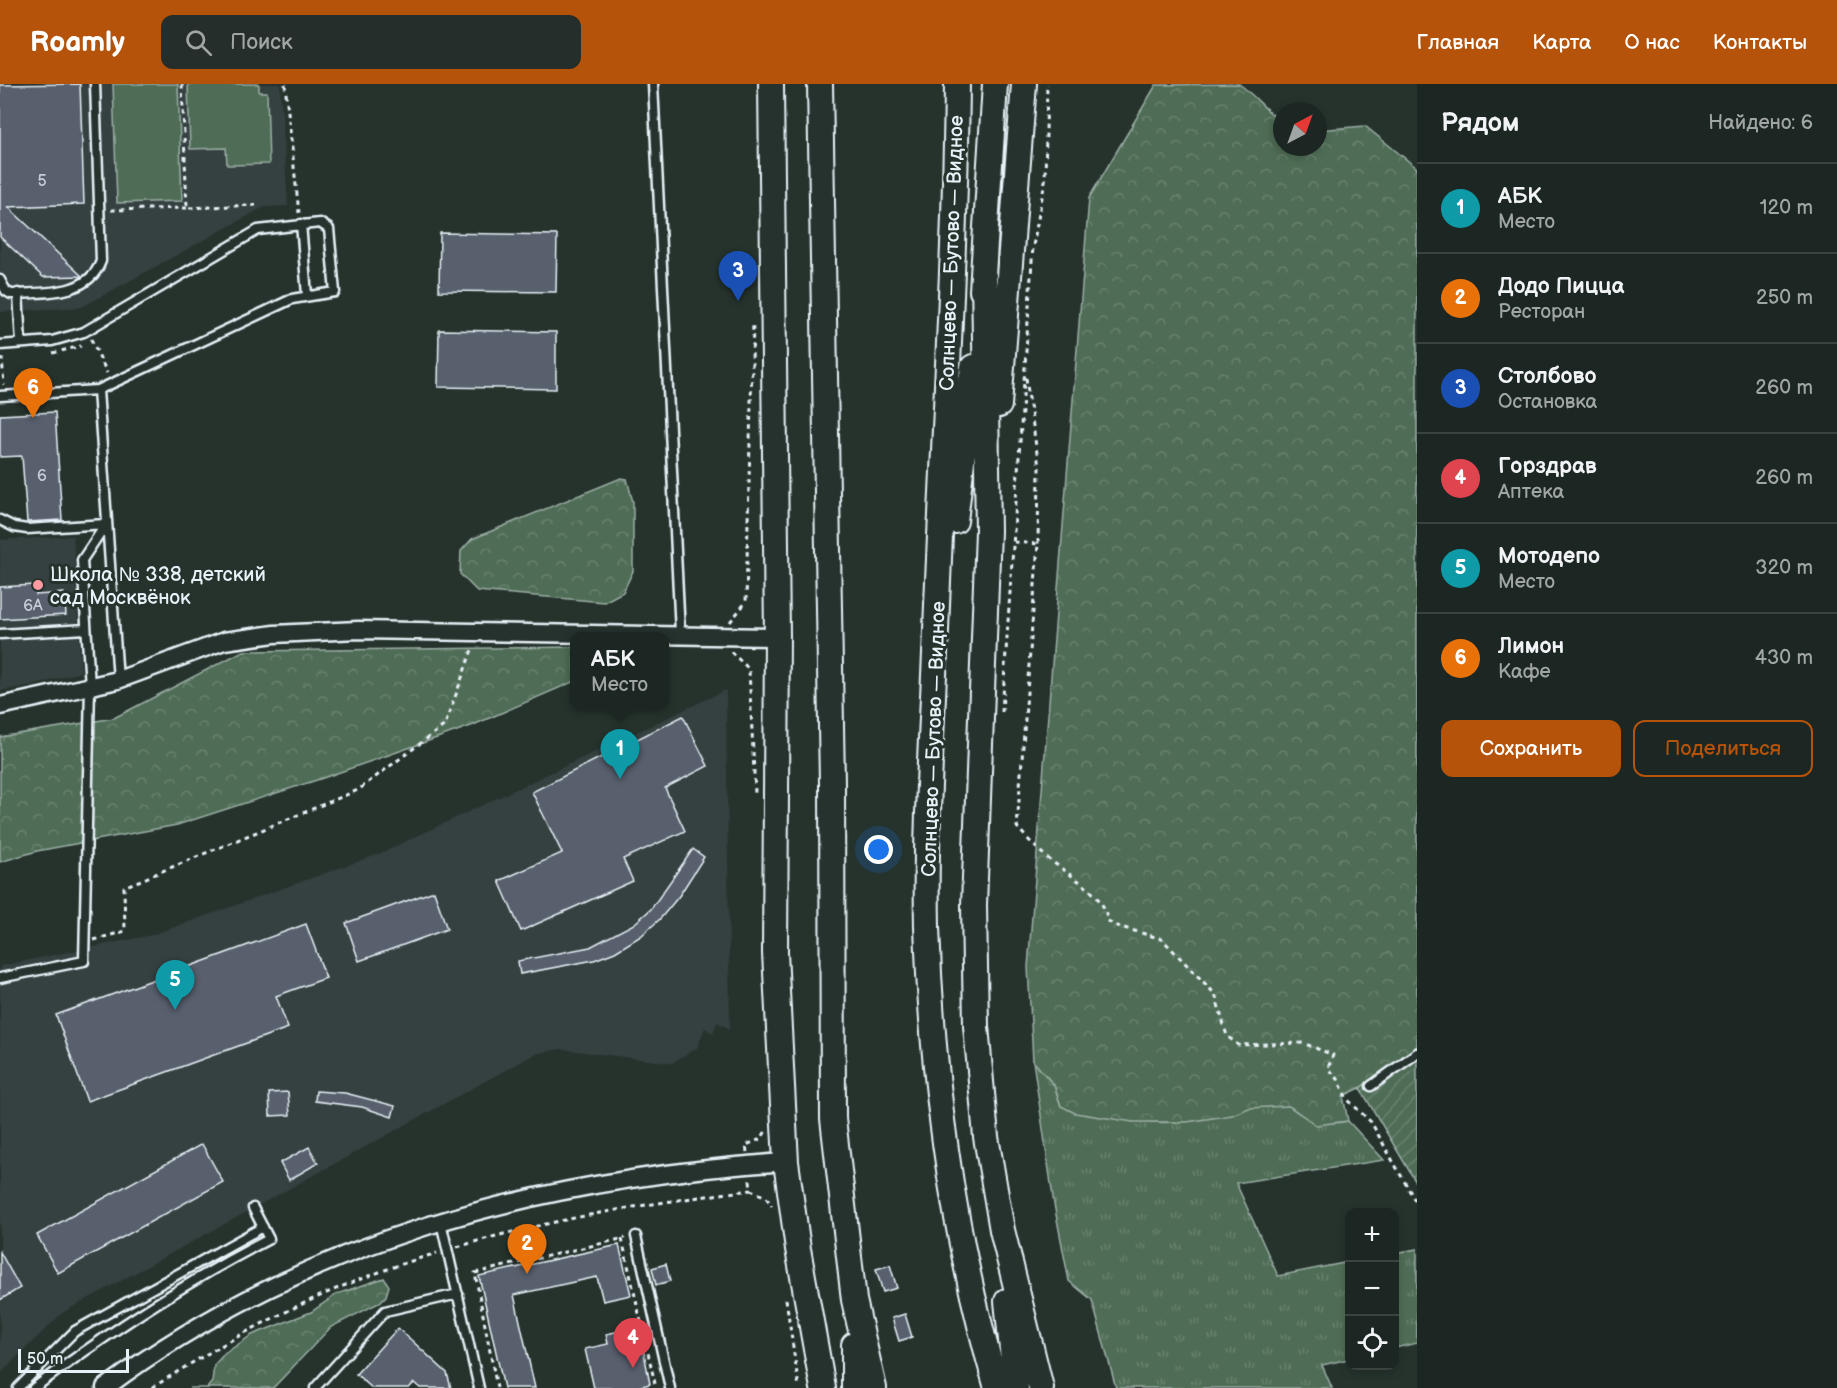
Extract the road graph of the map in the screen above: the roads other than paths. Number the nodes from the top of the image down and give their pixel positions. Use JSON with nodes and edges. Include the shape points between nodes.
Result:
{"nodes":[{"id":1,"x":95,"y":84,"type":"edge"},
{"id":2,"x":653,"y":84,"type":"edge"},
{"id":3,"x":771,"y":84,"type":"edge"},
{"id":4,"x":820,"y":84,"type":"edge"},
{"id":5,"x":957,"y":84,"type":"edge"},
{"id":6,"x":995,"y":84,"type":"edge"},
{"id":7,"x":1024,"y":84,"type":"edge"},
{"id":8,"x":301,"y":224,"type":"junction"},
{"id":9,"x":984,"y":276,"type":"junction"},
{"id":10,"x":0,"y":280,"type":"edge"},
{"id":11,"x":18,"y":293,"type":"junction"},
{"id":12,"x":307,"y":295,"type":"junction"},
{"id":13,"x":21,"y":343,"type":"junction"},
{"id":14,"x":0,"y":345,"type":"edge"},
{"id":15,"x":98,"y":390,"type":"junction"},
{"id":16,"x":2,"y":396,"type":"edge"},
{"id":17,"x":0,"y":520,"type":"edge"},
{"id":18,"x":106,"y":524,"type":"junction"},
{"id":19,"x":988,"y":531,"type":"junction"},
{"id":20,"x":86,"y":629,"type":"junction"},
{"id":21,"x":580,"y":632,"type":"edge"},
{"id":22,"x":669,"y":633,"type":"edge"},
{"id":23,"x":680,"y":633,"type":"junction"},
{"id":24,"x":0,"y":634,"type":"edge"},
{"id":25,"x":777,"y":636,"type":"junction"},
{"id":26,"x":118,"y":680,"type":"junction"},
{"id":27,"x":90,"y":686,"type":"junction"},
{"id":28,"x":0,"y":706,"type":"edge"},
{"id":29,"x":933,"y":706,"type":"junction"},
{"id":30,"x":0,"y":978,"type":"edge"},
{"id":31,"x":1417,"y":1053,"type":"edge"},
{"id":32,"x":1371,"y":1086,"type":"dead end"},
{"id":33,"x":786,"y":1162,"type":"junction"},
{"id":34,"x":253,"y":1208,"type":"dead end"},
{"id":35,"x":441,"y":1222,"type":"junction"},
{"id":36,"x":263,"y":1227,"type":"junction"},
{"id":37,"x":1002,"y":1230,"type":"junction"},
{"id":38,"x":636,"y":1236,"type":"road end"},
{"id":39,"x":458,"y":1294,"type":"junction"},
{"id":40,"x":854,"y":1300,"type":"junction"},
{"id":41,"x":18,"y":1388,"type":"edge"},
{"id":42,"x":34,"y":1388,"type":"edge"},
{"id":43,"x":105,"y":1388,"type":"edge"},
{"id":44,"x":315,"y":1388,"type":"edge"},
{"id":45,"x":479,"y":1388,"type":"edge"},
{"id":46,"x":670,"y":1388,"type":"edge"},
{"id":47,"x":823,"y":1388,"type":"edge"},
{"id":48,"x":854,"y":1388,"type":"edge"},
{"id":49,"x":874,"y":1388,"type":"edge"},
{"id":50,"x":997,"y":1388,"type":"edge"},
{"id":51,"x":1016,"y":1388,"type":"edge"},
{"id":52,"x":1041,"y":1388,"type":"edge"}],
"edges":[{"from":1,"to":11,"type":"lane","via":[[101,261],[91,279],[64,290]]},
{"from":2,"to":23,"type":"lane"},
{"from":3,"to":25,"type":"main road"},
{"from":4,"to":40,"type":"main road","via":[[832,794],[833,1119]]},
{"from":5,"to":29,"type":"main road","name":"Солнцево — Бутово — Видное"},
{"from":6,"to":9,"type":"main road"},
{"from":7,"to":19,"type":"main road"},
{"from":8,"to":12,"type":"lane"},
{"from":8,"to":12,"type":"lane","via":[[320,223],[331,236],[335,292]]},
{"from":8,"to":13,"type":"lane","via":[[258,230],[87,331],[67,339]]},
{"from":9,"to":19,"type":"main road"},
{"from":9,"to":29,"type":"main road"},
{"from":10,"to":11,"type":"lane","via":[[6,291]]},
{"from":11,"to":13,"type":"lane"},
{"from":12,"to":15,"type":"lane"},
{"from":13,"to":14,"type":"lane"},
{"from":15,"to":16,"type":"lane"},
{"from":15,"to":18,"type":"lane"},
{"from":17,"to":18,"type":"lane","via":[[27,529]]},
{"from":18,"to":20,"type":"lane","via":[[82,560]]},
{"from":18,"to":26,"type":"lane"},
{"from":19,"to":37,"type":"main road","via":[[974,905],[975,1026],[986,1137]]},
{"from":20,"to":24,"type":"lane"},
{"from":20,"to":27,"type":"lane"},
{"from":21,"to":26,"type":"street","via":[[358,630],[248,636],[197,650]]},
{"from":22,"to":23,"type":"street"},
{"from":23,"to":25,"type":"street"},
{"from":25,"to":33,"type":"main road","via":[[775,952]]},
{"from":26,"to":27,"type":"street"},
{"from":27,"to":28,"type":"street"},
{"from":27,"to":30,"type":"lane","via":[[84,961]]},
{"from":29,"to":50,"type":"main road","name":"Солнцево — Бутово — Видное","via":[[927,924],[937,1082],[958,1223]]},
{"from":31,"to":32,"type":"lane"},
{"from":33,"to":35,"type":"street","via":[[694,1169],[596,1183],[518,1199]]},
{"from":33,"to":47,"type":"main road"},
{"from":34,"to":36,"type":"lane"},
{"from":35,"to":39,"type":"lane"},
{"from":35,"to":43,"type":"street","via":[[291,1276],[172,1342]]},
{"from":36,"to":41,"type":"lane","via":[[75,1331]]},
{"from":36,"to":42,"type":"lane","via":[[269,1239],[120,1325]]},
{"from":37,"to":51,"type":"main road"},
{"from":37,"to":52,"type":"main road"},
{"from":38,"to":46,"type":"lane"},
{"from":39,"to":44,"type":"lane","via":[[385,1311]]},
{"from":39,"to":45,"type":"lane"},
{"from":40,"to":48,"type":"main road"},
{"from":40,"to":49,"type":"main road"}]}
